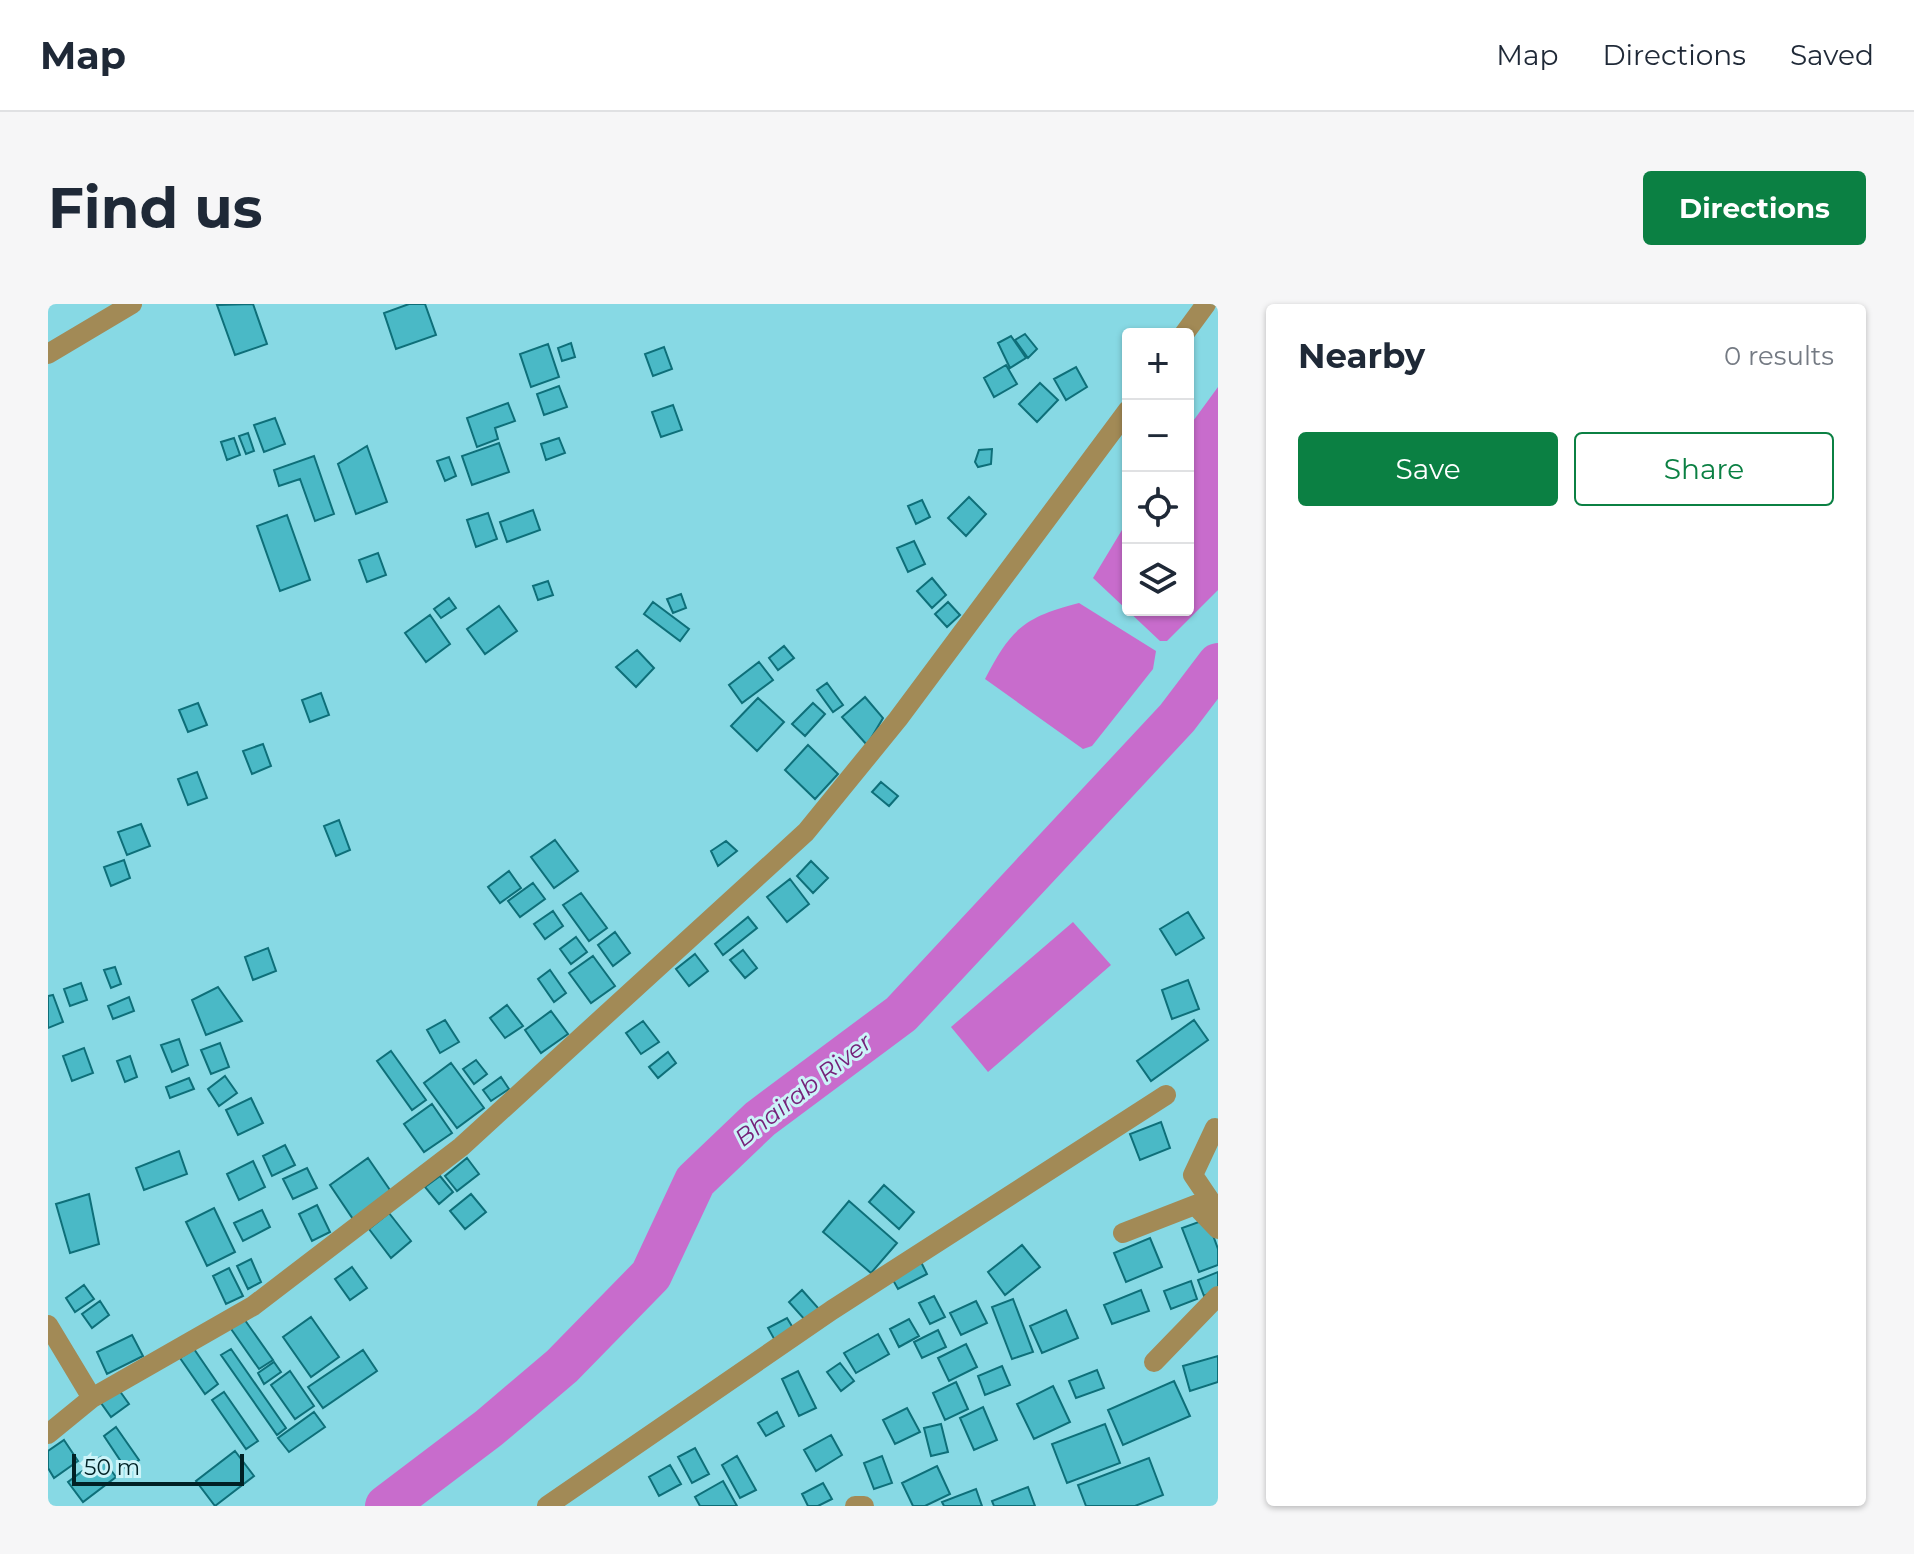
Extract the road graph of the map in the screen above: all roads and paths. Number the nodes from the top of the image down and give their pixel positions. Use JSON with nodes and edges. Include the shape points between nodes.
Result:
{"nodes":[{"id":1,"x":132,"y":304,"type":"edge"},
{"id":2,"x":1206,"y":304,"type":"edge"},
{"id":3,"x":1188,"y":328,"type":"edge"},
{"id":4,"x":48,"y":354,"type":"edge"},
{"id":5,"x":1122,"y":418,"type":"edge"},
{"id":6,"x":1166,"y":1095,"type":"dead end"},
{"id":7,"x":1215,"y":1128,"type":"dead end"},
{"id":8,"x":1218,"y":1212,"type":"edge"},
{"id":9,"x":1218,"y":1229,"type":"edge"},
{"id":10,"x":1123,"y":1233,"type":"dead end"},
{"id":11,"x":1218,"y":1296,"type":"edge"},
{"id":12,"x":48,"y":1325,"type":"edge"},
{"id":13,"x":1154,"y":1362,"type":"dead end"},
{"id":14,"x":92,"y":1398,"type":"junction"},
{"id":15,"x":48,"y":1434,"type":"edge"},
{"id":16,"x":547,"y":1506,"type":"edge"},
{"id":17,"x":855,"y":1506,"type":"edge"},
{"id":18,"x":864,"y":1506,"type":"edge"}],
"edges":[{"from":1,"to":4,"type":"street"},
{"from":2,"to":3,"type":"street"},
{"from":5,"to":14,"type":"street","via":[[898,719],[806,832],[461,1147],[253,1306]]},
{"from":6,"to":16,"type":"street","via":[[832,1310]]},
{"from":7,"to":8,"type":"street","via":[[1193,1175]]},
{"from":9,"to":10,"type":"street","via":[[1195,1205]]},
{"from":11,"to":13,"type":"street"},
{"from":12,"to":14,"type":"street"},
{"from":14,"to":15,"type":"street"},
{"from":17,"to":18,"type":"street"}]}
